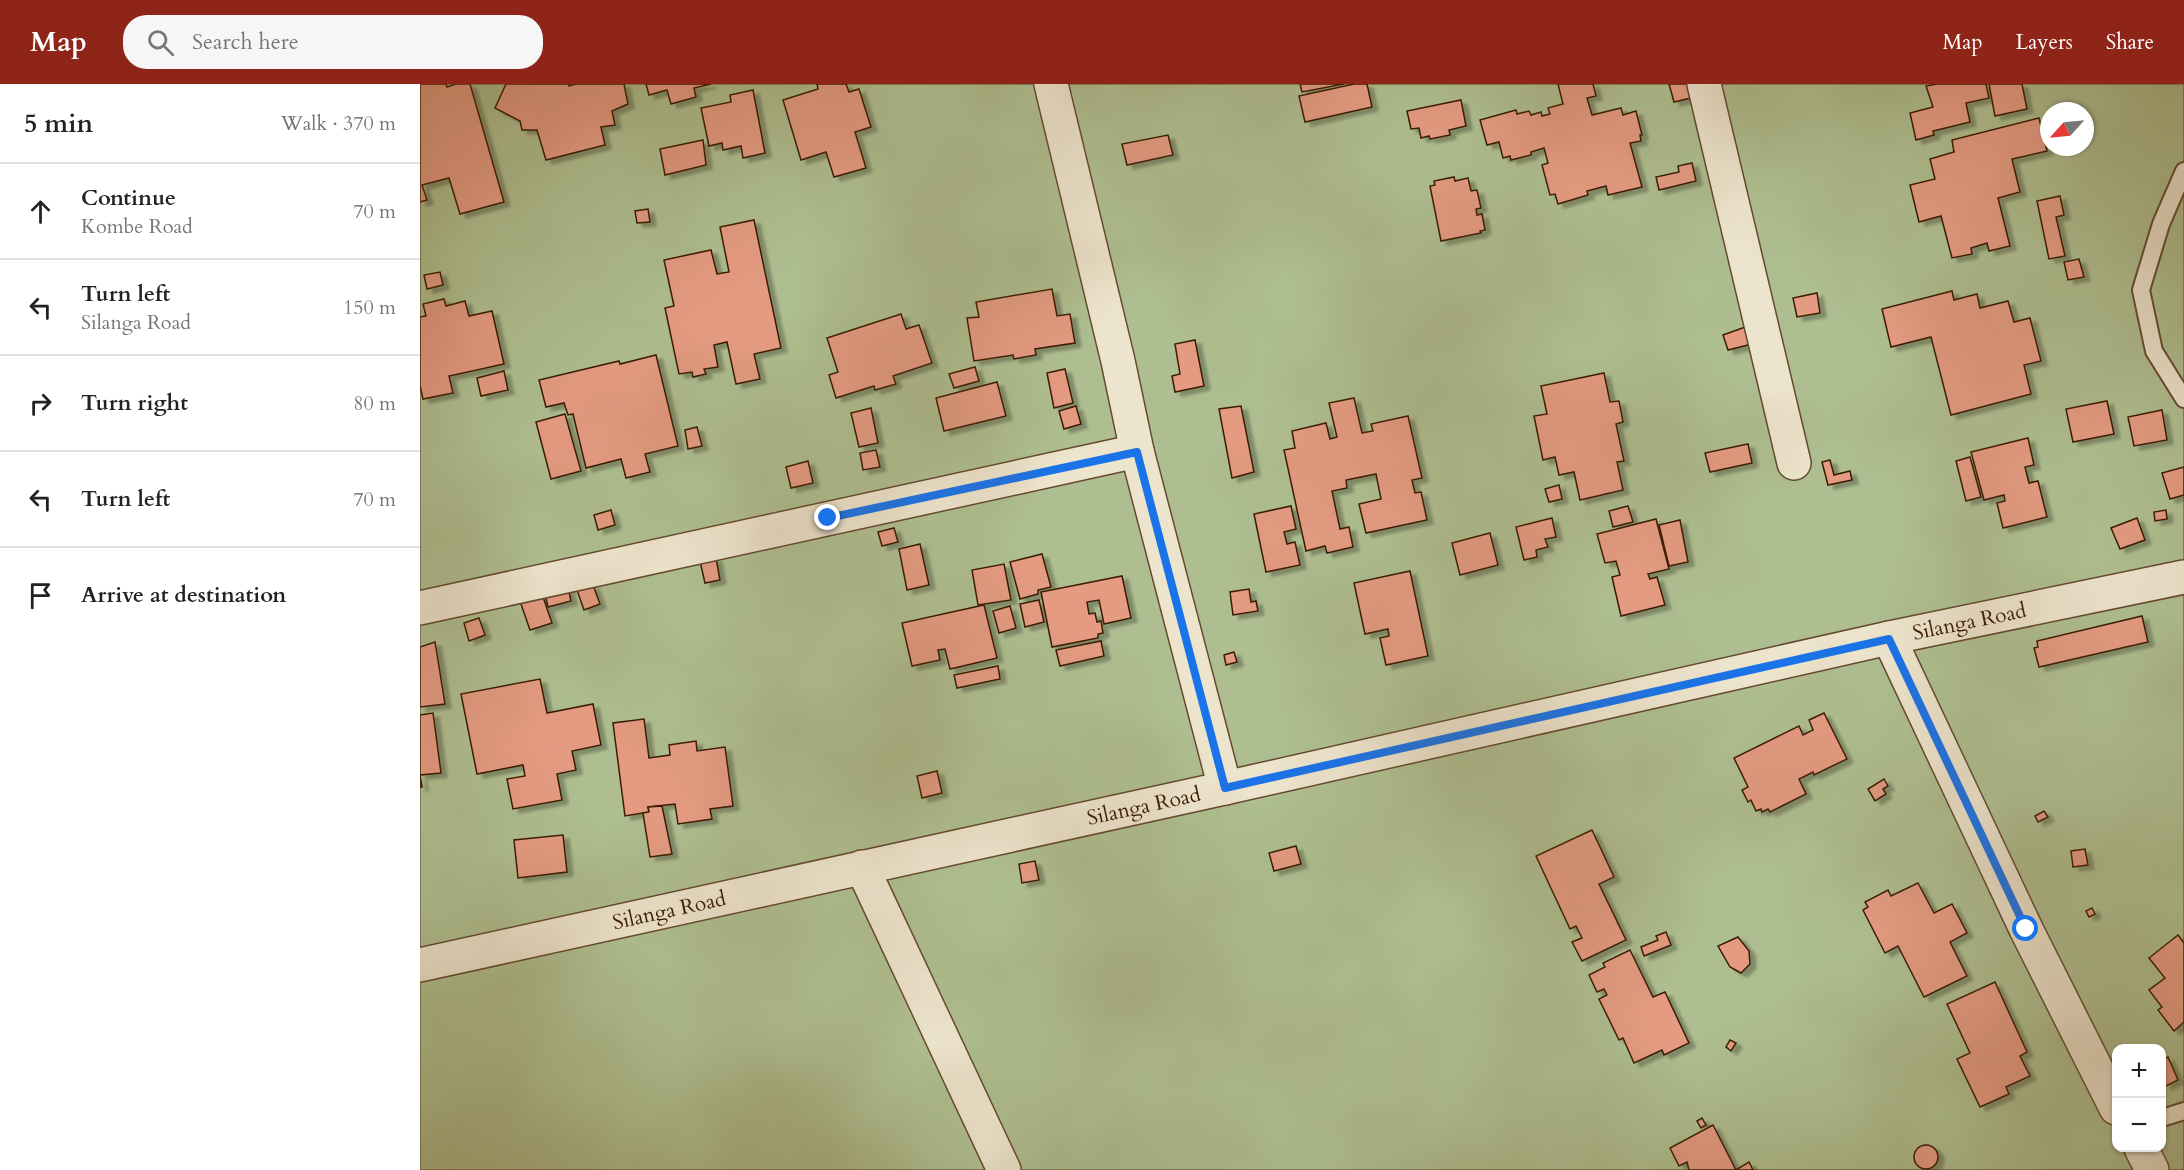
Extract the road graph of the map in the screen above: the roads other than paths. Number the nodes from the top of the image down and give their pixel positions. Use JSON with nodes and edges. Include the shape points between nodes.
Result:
{"nodes":[{"id":1,"x":1052,"y":84,"type":"edge"},
{"id":2,"x":1704,"y":84,"type":"edge"},
{"id":3,"x":2184,"y":171,"type":"edge"},
{"id":4,"x":2184,"y":399,"type":"edge"},
{"id":5,"x":1137,"y":452,"type":"junction"},
{"id":6,"x":1794,"y":463,"type":"dead end"},
{"id":7,"x":2184,"y":577,"type":"edge"},
{"id":8,"x":420,"y":608,"type":"edge"},
{"id":9,"x":1889,"y":639,"type":"junction"},
{"id":10,"x":1225,"y":788,"type":"junction"},
{"id":11,"x":862,"y":867,"type":"junction"},
{"id":12,"x":420,"y":965,"type":"edge"},
{"id":13,"x":2112,"y":1100,"type":"edge"},
{"id":14,"x":2184,"y":1112,"type":"edge"},
{"id":15,"x":2166,"y":1117,"type":"edge"},
{"id":16,"x":2143,"y":1152,"type":"edge"},
{"id":17,"x":1004,"y":1170,"type":"edge"},
{"id":18,"x":2152,"y":1170,"type":"edge"}],
"edges":[{"from":1,"to":5,"type":"street"},
{"from":2,"to":6,"type":"street"},
{"from":3,"to":4,"type":"lane","via":[[2161,224],[2141,290],[2154,351]]},
{"from":5,"to":8,"type":"street"},
{"from":5,"to":10,"type":"street"},
{"from":7,"to":9,"type":"street","name":"Silanga Road"},
{"from":9,"to":10,"type":"street","name":"Silanga Road"},
{"from":9,"to":13,"type":"street"},
{"from":10,"to":11,"type":"street","name":"Silanga Road"},
{"from":11,"to":12,"type":"street","name":"Silanga Road"},
{"from":11,"to":17,"type":"street"},
{"from":14,"to":15,"type":"lane"},
{"from":16,"to":18,"type":"street"}]}
